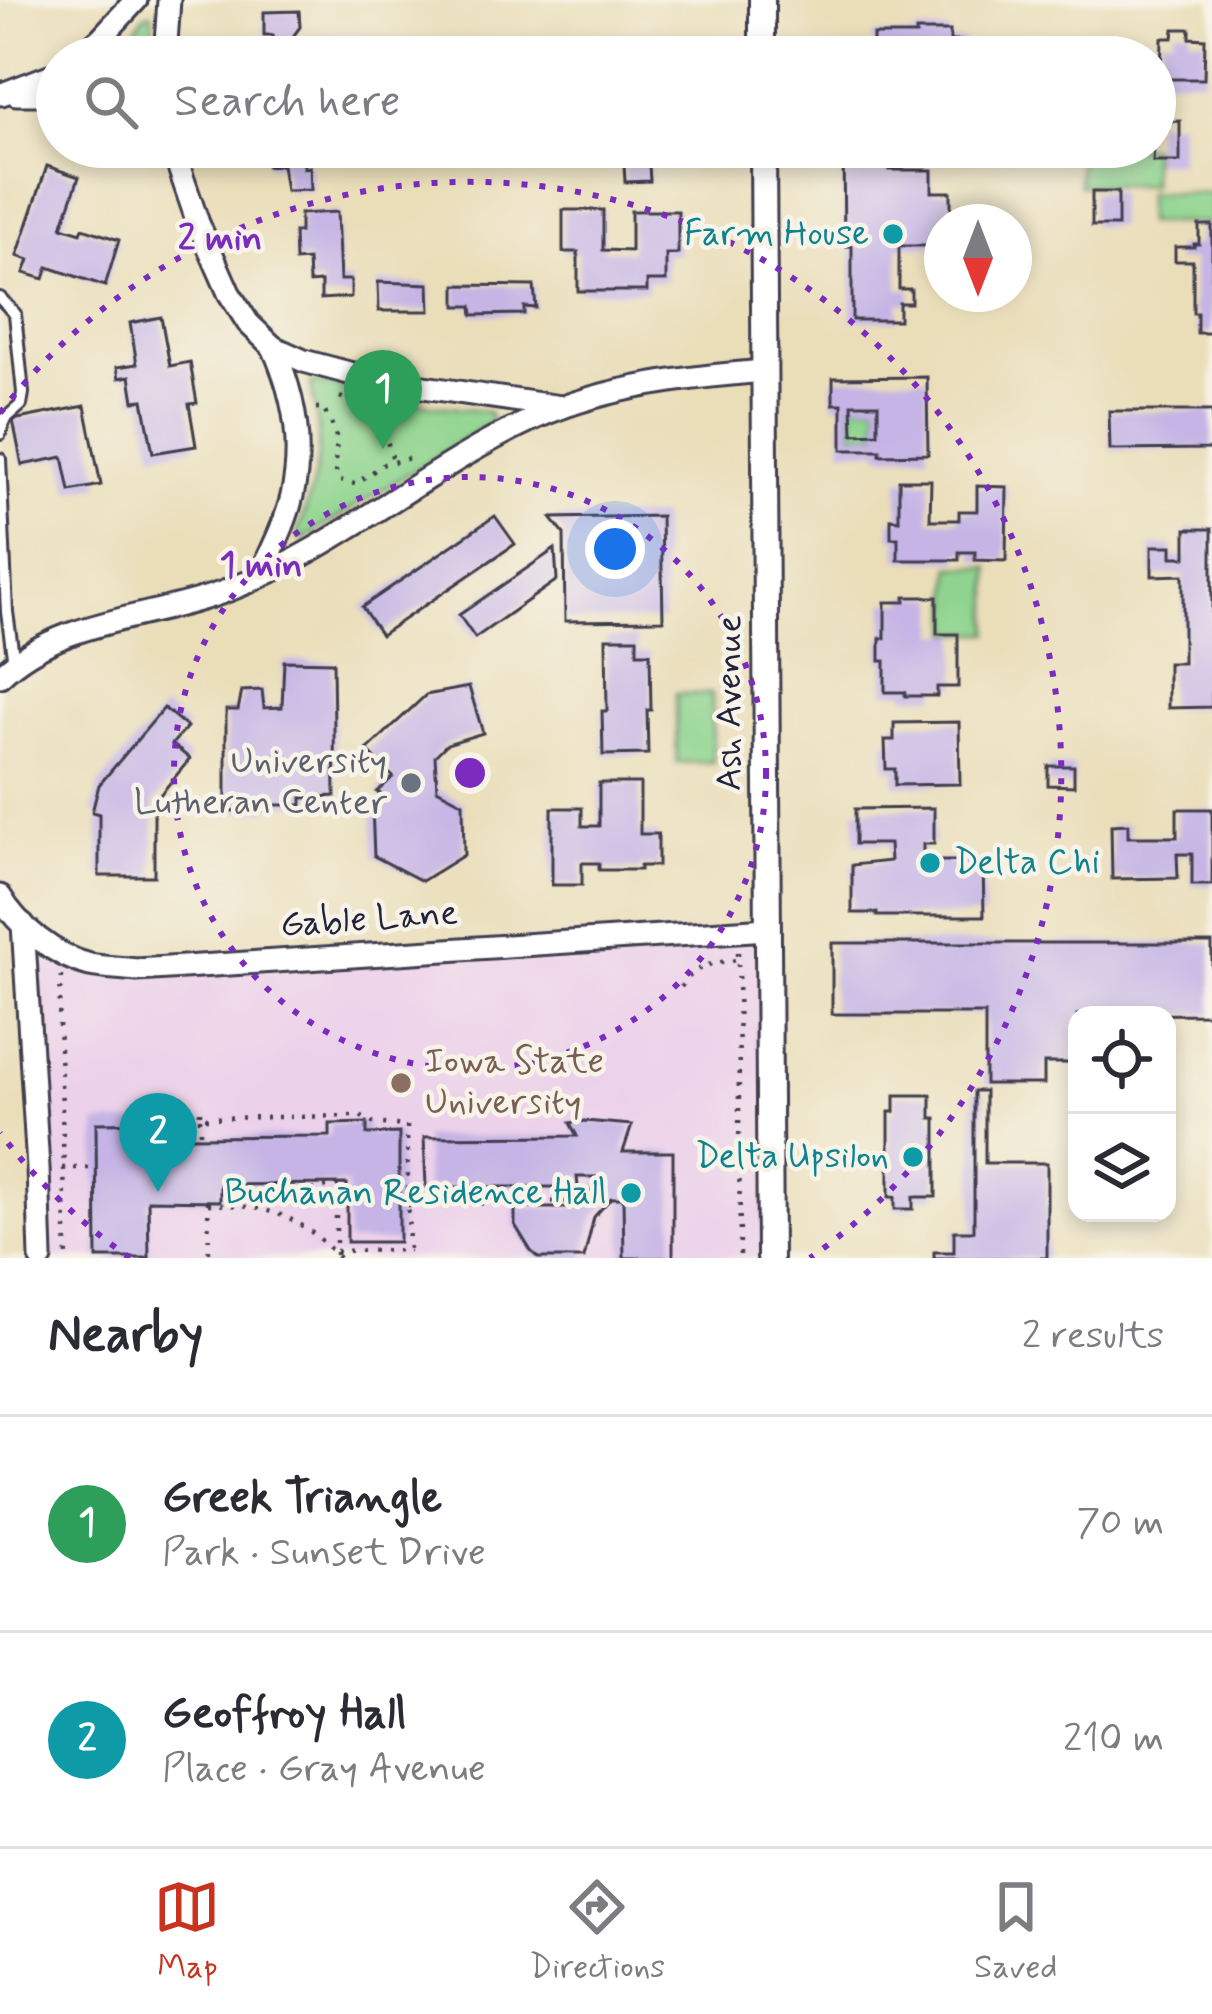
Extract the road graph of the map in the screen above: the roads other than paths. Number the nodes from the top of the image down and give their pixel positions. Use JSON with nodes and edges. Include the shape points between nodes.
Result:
{"nodes":[{"id":1,"x":136,"y":0,"type":"edge"},
{"id":2,"x":169,"y":0,"type":"edge"},
{"id":3,"x":762,"y":0,"type":"edge"},
{"id":4,"x":103,"y":36,"type":"edge"},
{"id":5,"x":166,"y":36,"type":"edge"},
{"id":6,"x":762,"y":36,"type":"edge"},
{"id":7,"x":36,"y":81,"type":"edge"},
{"id":8,"x":1,"y":94,"type":"edge"},
{"id":9,"x":36,"y":94,"type":"edge"},
{"id":10,"x":179,"y":168,"type":"edge"},
{"id":11,"x":763,"y":168,"type":"edge"},
{"id":12,"x":0,"y":298,"type":"edge"},
{"id":13,"x":273,"y":347,"type":"junction"},
{"id":14,"x":764,"y":370,"type":"junction"},
{"id":15,"x":562,"y":407,"type":"junction"},
{"id":16,"x":0,"y":434,"type":"edge"},
{"id":17,"x":0,"y":460,"type":"edge"},
{"id":18,"x":260,"y":576,"type":"junction"},
{"id":19,"x":7,"y":669,"type":"edge"},
{"id":20,"x":0,"y":896,"type":"edge"},
{"id":21,"x":23,"y":924,"type":"junction"},
{"id":22,"x":768,"y":929,"type":"junction"},
{"id":23,"x":41,"y":1258,"type":"edge"},
{"id":24,"x":770,"y":1258,"type":"edge"}],
"edges":[{"from":1,"to":4,"type":"street"},
{"from":2,"to":5,"type":"street"},
{"from":3,"to":6,"type":"street"},
{"from":7,"to":8,"type":"street"},
{"from":8,"to":9,"type":"street"},
{"from":10,"to":13,"type":"street","via":[[232,299]]},
{"from":11,"to":14,"type":"street","name":"Ash Avenue"},
{"from":12,"to":16,"type":"lane","via":[[15,314],[23,393]]},
{"from":13,"to":15,"type":"street","via":[[375,380]]},
{"from":13,"to":18,"type":"street","via":[[295,411],[298,456],[292,499]]},
{"from":14,"to":15,"type":"street"},
{"from":14,"to":22,"type":"street","name":"Ash Avenue"},
{"from":15,"to":18,"type":"street"},
{"from":17,"to":19,"type":"lane"},
{"from":18,"to":19,"type":"street","via":[[54,641]]},
{"from":20,"to":21,"type":"street","name":"Gable Lane"},
{"from":21,"to":22,"type":"street","name":"Gable Lane","via":[[85,964],[137,970]]},
{"from":21,"to":23,"type":"street"},
{"from":22,"to":24,"type":"street","name":"Ash Avenue"}]}
